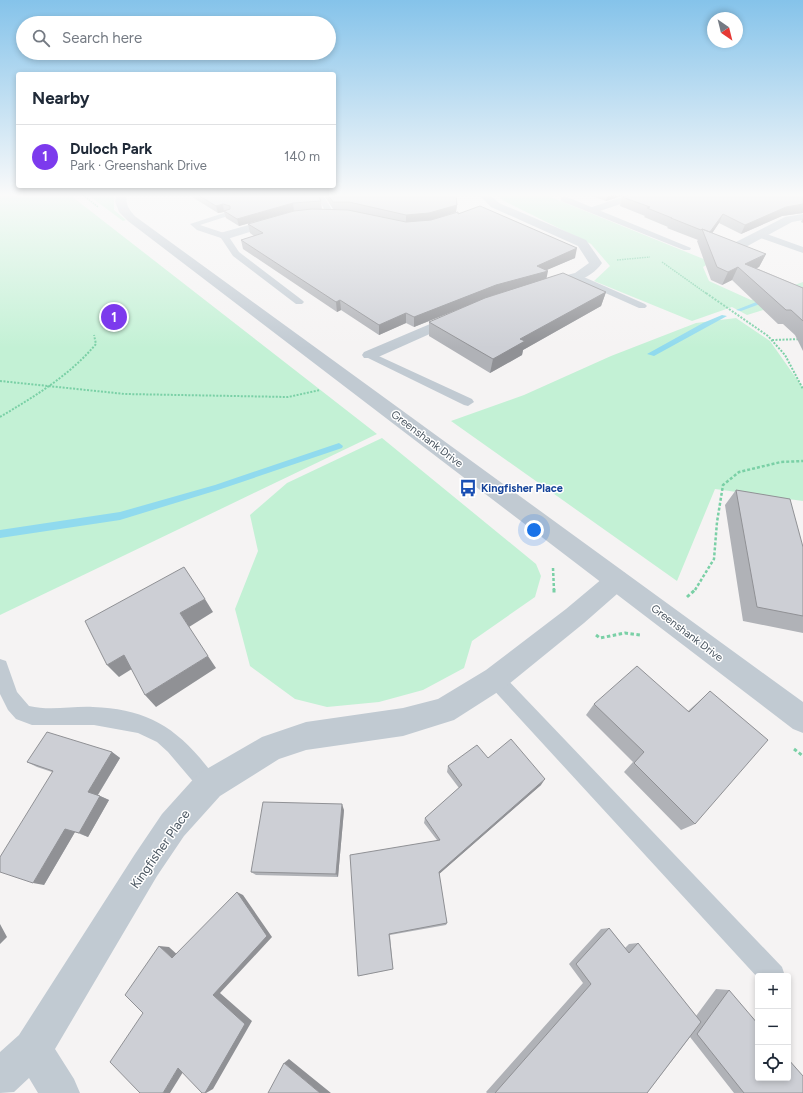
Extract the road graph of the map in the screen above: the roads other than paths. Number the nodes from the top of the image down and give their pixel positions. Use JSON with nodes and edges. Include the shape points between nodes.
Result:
{"nodes":[{"id":1,"x":168,"y":246,"type":"edge"},
{"id":2,"x":231,"y":246,"type":"edge"},
{"id":3,"x":584,"y":246,"type":"edge"},
{"id":4,"x":682,"y":246,"type":"edge"},
{"id":5,"x":792,"y":246,"type":"edge"},
{"id":6,"x":687,"y":248,"type":"dead end"},
{"id":7,"x":803,"y":250,"type":"edge"},
{"id":8,"x":577,"y":277,"type":"junction"},
{"id":9,"x":532,"y":289,"type":"edge"},
{"id":10,"x":299,"y":302,"type":"dead end"},
{"id":11,"x":642,"y":306,"type":"dead end"},
{"id":12,"x":468,"y":312,"type":"edge"},
{"id":13,"x":370,"y":355,"type":"joint"},
{"id":14,"x":468,"y":402,"type":"dead end"},
{"id":15,"x":617,"y":580,"type":"junction"},
{"id":16,"x":0,"y":667,"type":"edge"},
{"id":17,"x":495,"y":679,"type":"junction"},
{"id":18,"x":803,"y":719,"type":"edge"},
{"id":19,"x":209,"y":785,"type":"junction"},
{"id":20,"x":770,"y":973,"type":"edge"},
{"id":21,"x":33,"y":1048,"type":"junction"},
{"id":22,"x":0,"y":1078,"type":"edge"},
{"id":23,"x":60,"y":1093,"type":"edge"}],
"edges":[{"from":1,"to":15,"type":"street","name":"Greenshank Drive"},
{"from":2,"to":10,"type":"lane","via":[[236,254]]},
{"from":3,"to":8,"type":"street","via":[[596,263]]},
{"from":4,"to":6,"type":"lane"},
{"from":5,"to":7,"type":"lane"},
{"from":8,"to":9,"type":"street"},
{"from":8,"to":11,"type":"lane"},
{"from":12,"to":13,"type":"street"},
{"from":13,"to":14,"type":"lane"},
{"from":15,"to":17,"type":"street","name":"Kingfisher Place"},
{"from":15,"to":18,"type":"street","name":"Greenshank Drive"},
{"from":16,"to":19,"type":"lane","via":[[12,700],[23,713],[38,716],[93,716],[130,721],[154,730],[175,744]]},
{"from":17,"to":19,"type":"street","name":"Kingfisher Place","via":[[444,711],[403,722],[306,736],[272,747]]},
{"from":17,"to":20,"type":"lane"},
{"from":19,"to":21,"type":"street","name":"Kingfisher Place","via":[[173,825],[150,859]]},
{"from":21,"to":22,"type":"street","name":"Kingfisher Place"},
{"from":21,"to":23,"type":"street"}]}
